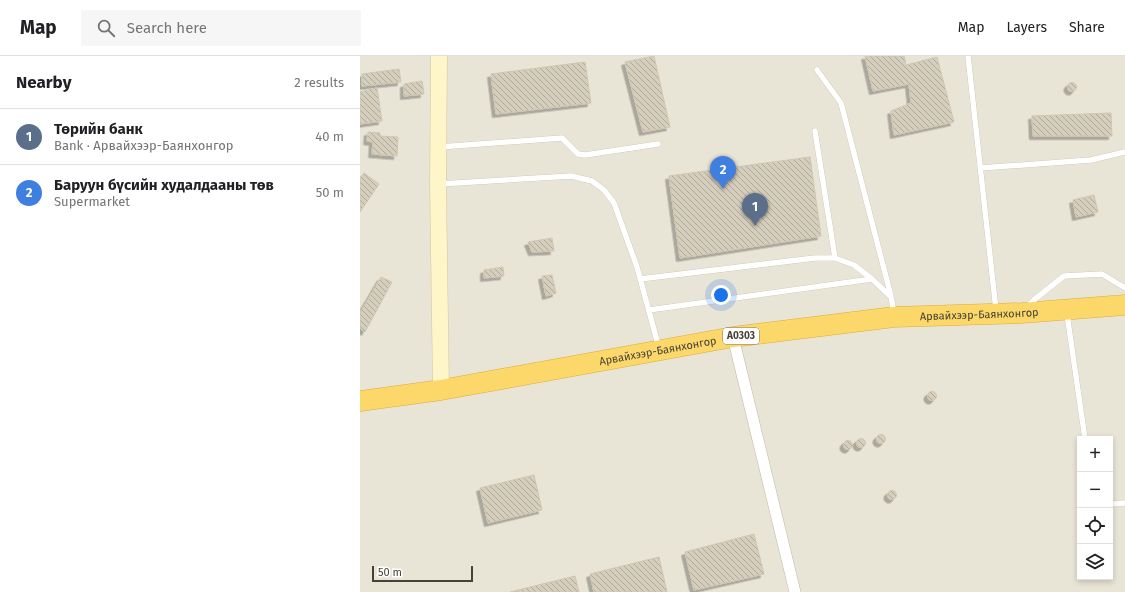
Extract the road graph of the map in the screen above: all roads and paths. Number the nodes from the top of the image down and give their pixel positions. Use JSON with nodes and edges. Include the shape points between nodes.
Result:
{"nodes":[{"id":1,"x":439,"y":56,"type":"edge"},
{"id":2,"x":968,"y":56,"type":"edge"},
{"id":3,"x":817,"y":70,"type":"dead end"},
{"id":4,"x":815,"y":131,"type":"dead end"},
{"id":5,"x":658,"y":144,"type":"dead end"},
{"id":6,"x":439,"y":148,"type":"junction"},
{"id":7,"x":1125,"y":152,"type":"edge"},
{"id":8,"x":980,"y":168,"type":"junction"},
{"id":9,"x":438,"y":184,"type":"junction"},
{"id":10,"x":836,"y":258,"type":"junction"},
{"id":11,"x":640,"y":279,"type":"junction"},
{"id":12,"x":872,"y":279,"type":"junction"},
{"id":13,"x":1125,"y":288,"type":"edge"},
{"id":14,"x":891,"y":297,"type":"junction"},
{"id":15,"x":1125,"y":305,"type":"edge"},
{"id":16,"x":649,"y":310,"type":"junction"},
{"id":17,"x":1066,"y":310,"type":"junction"},
{"id":18,"x":996,"y":313,"type":"junction"},
{"id":19,"x":1022,"y":313,"type":"junction"},
{"id":20,"x":894,"y":317,"type":"junction"},
{"id":21,"x":733,"y":337,"type":"junction"},
{"id":22,"x":660,"y":350,"type":"junction"},
{"id":23,"x":441,"y":390,"type":"junction"},
{"id":24,"x":360,"y":401,"type":"edge"},
{"id":25,"x":1085,"y":436,"type":"edge"},
{"id":26,"x":1125,"y":503,"type":"edge"},
{"id":27,"x":1113,"y":504,"type":"edge"},
{"id":28,"x":795,"y":592,"type":"edge"}],
"edges":[{"from":1,"to":6,"type":"street"},
{"from":2,"to":8,"type":"lane"},
{"from":3,"to":14,"type":"lane","via":[[841,103]]},
{"from":4,"to":10,"type":"lane"},
{"from":5,"to":6,"type":"lane","via":[[585,155],[578,154],[562,138]]},
{"from":6,"to":9,"type":"street"},
{"from":7,"to":8,"type":"lane","via":[[1091,160]]},
{"from":8,"to":18,"type":"lane"},
{"from":9,"to":11,"type":"lane","via":[[571,176],[592,180],[614,203]]},
{"from":9,"to":23,"type":"street"},
{"from":10,"to":11,"type":"lane","via":[[815,258]]},
{"from":10,"to":12,"type":"lane","via":[[854,265]]},
{"from":11,"to":16,"type":"lane"},
{"from":12,"to":14,"type":"lane"},
{"from":12,"to":16,"type":"lane"},
{"from":13,"to":19,"type":"lane","via":[[1102,274],[1064,276]]},
{"from":14,"to":20,"type":"lane"},
{"from":15,"to":17,"type":"highway","name":"Арвайхээр-Баянхонгор","number":"A0303"},
{"from":16,"to":22,"type":"lane"},
{"from":17,"to":19,"type":"highway","name":"Арвайхээр-Баянхонгор","number":"A0303"},
{"from":17,"to":25,"type":"lane"},
{"from":18,"to":19,"type":"highway","name":"Арвайхээр-Баянхонгор","number":"A0303"},
{"from":18,"to":20,"type":"highway","name":"Арвайхээр-Баянхонгор","number":"A0303"},
{"from":20,"to":21,"type":"highway","name":"Арвайхээр-Баянхонгор","number":"A0303"},
{"from":21,"to":22,"type":"highway","name":"Арвайхээр-Баянхонгор","number":"A0303"},
{"from":21,"to":28,"type":"street"},
{"from":22,"to":23,"type":"highway","name":"Арвайхээр-Баянхонгор","number":"A0303"},
{"from":23,"to":24,"type":"highway","name":"Арвайхээр-Баянхонгор","number":"A0303"},
{"from":26,"to":27,"type":"lane"}]}
